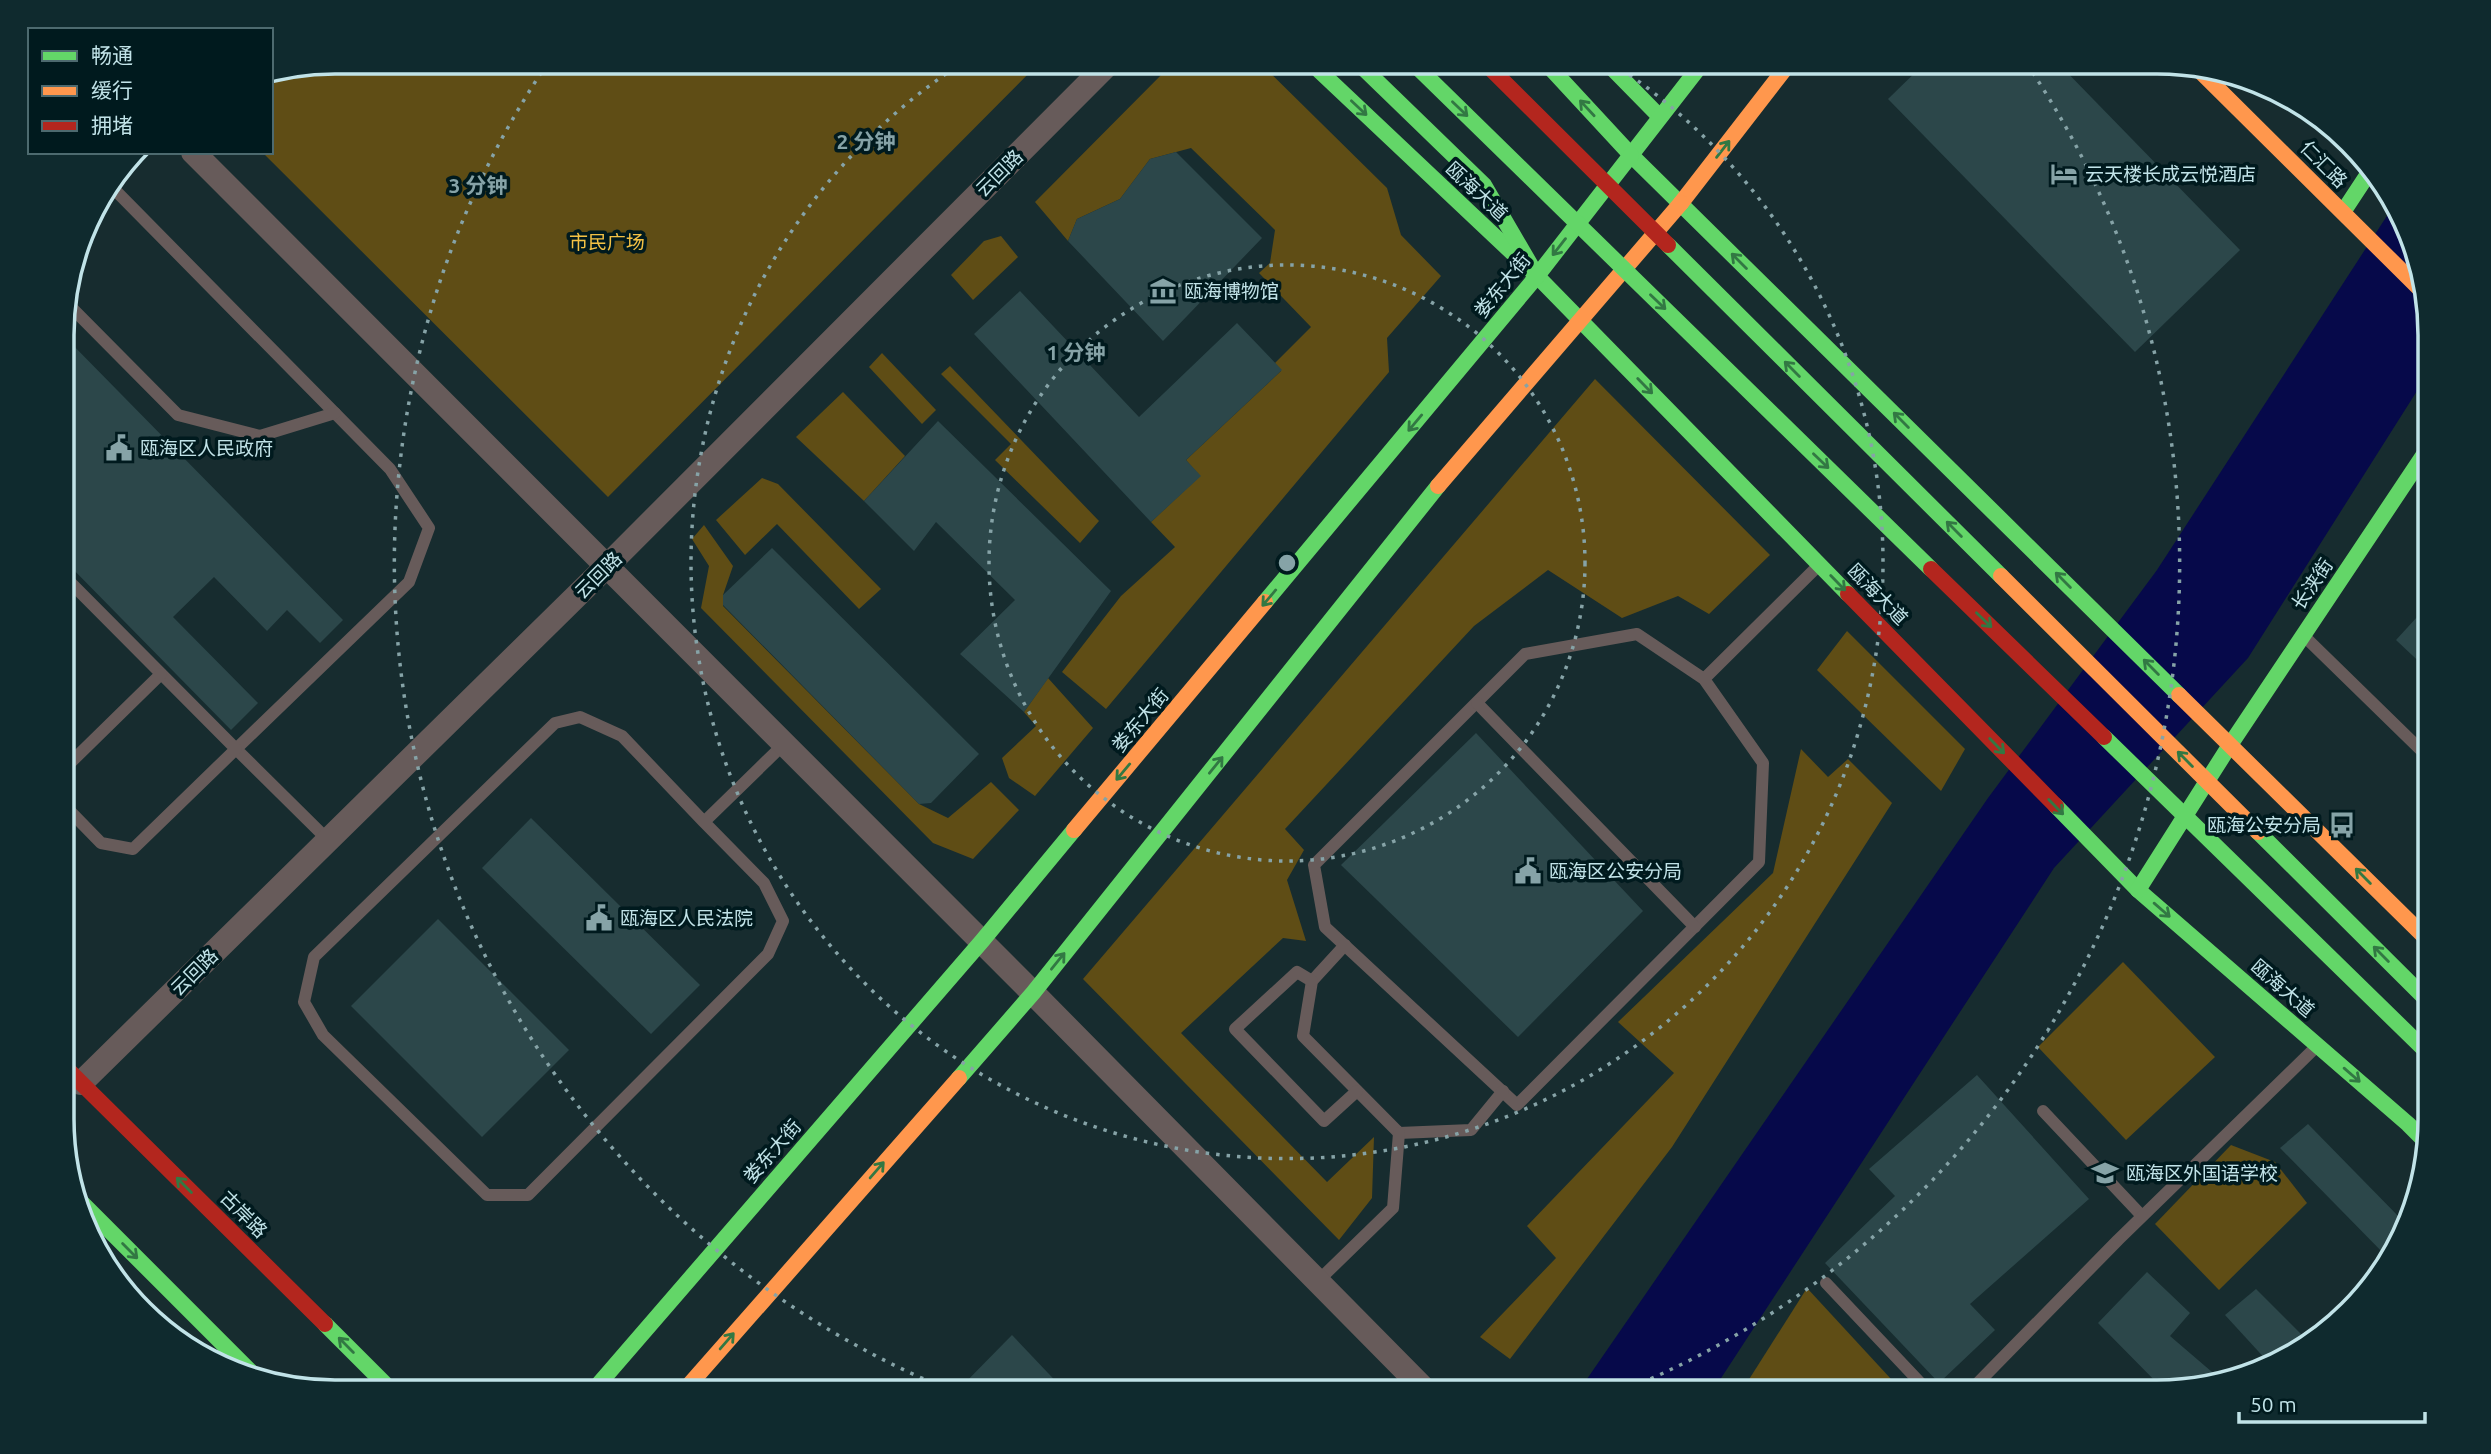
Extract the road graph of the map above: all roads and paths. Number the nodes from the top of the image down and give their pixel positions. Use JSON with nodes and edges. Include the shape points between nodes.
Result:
{"nodes":[{"id":1,"x":1098,"y":74,"type":"edge"},
{"id":2,"x":1323,"y":74,"type":"edge"},
{"id":3,"x":1369,"y":74,"type":"edge"},
{"id":4,"x":1424,"y":74,"type":"edge"},
{"id":5,"x":1496,"y":74,"type":"edge"},
{"id":6,"x":1556,"y":74,"type":"edge"},
{"id":7,"x":1618,"y":74,"type":"edge"},
{"id":8,"x":1694,"y":74,"type":"edge"},
{"id":9,"x":1781,"y":74,"type":"edge"},
{"id":10,"x":2208,"y":79,"type":"edge"},
{"id":11,"x":1660,"y":117,"type":"junction"},
{"id":12,"x":195,"y":154,"type":"edge"},
{"id":13,"x":1631,"y":155,"type":"junction"},
{"id":14,"x":2365,"y":178,"type":"edge"},
{"id":15,"x":117,"y":192,"type":"edge"},
{"id":16,"x":1681,"y":203,"type":"junction"},
{"id":17,"x":2343,"y":212,"type":"junction"},
{"id":18,"x":1537,"y":276,"type":"junction"},
{"id":19,"x":2411,"y":280,"type":"edge"},
{"id":20,"x":75,"y":311,"type":"edge"},
{"id":21,"x":1580,"y":319,"type":"junction"},
{"id":22,"x":335,"y":413,"type":"junction"},
{"id":23,"x":2418,"y":464,"type":"edge"},
{"id":24,"x":1820,"y":564,"type":"junction"},
{"id":25,"x":607,"y":566,"type":"junction"},
{"id":26,"x":74,"y":586,"type":"edge"},
{"id":27,"x":2304,"y":635,"type":"junction"},
{"id":28,"x":161,"y":674,"type":"junction"},
{"id":29,"x":1704,"y":679,"type":"junction"},
{"id":30,"x":1477,"y":703,"type":"junction"},
{"id":31,"x":784,"y":744,"type":"junction"},
{"id":32,"x":2230,"y":745,"type":"junction"},
{"id":33,"x":2418,"y":747,"type":"edge"},
{"id":34,"x":236,"y":749,"type":"junction"},
{"id":35,"x":74,"y":759,"type":"edge"},
{"id":36,"x":74,"y":816,"type":"edge"},
{"id":37,"x":704,"y":822,"type":"junction"},
{"id":38,"x":328,"y":840,"type":"junction"},
{"id":39,"x":2138,"y":890,"type":"junction"},
{"id":40,"x":1695,"y":927,"type":"junction"},
{"id":41,"x":2418,"y":930,"type":"edge"},
{"id":42,"x":982,"y":941,"type":"junction"},
{"id":43,"x":1345,"y":945,"type":"junction"},
{"id":44,"x":1312,"y":981,"type":"junction"},
{"id":45,"x":2418,"y":991,"type":"edge"},
{"id":46,"x":1033,"y":993,"type":"junction"},
{"id":47,"x":2418,"y":1043,"type":"edge"},
{"id":48,"x":2317,"y":1045,"type":"junction"},
{"id":49,"x":74,"y":1072,"type":"edge"},
{"id":50,"x":74,"y":1076,"type":"edge"},
{"id":51,"x":1357,"y":1091,"type":"junction"},
{"id":52,"x":1503,"y":1091,"type":"junction"},
{"id":53,"x":2043,"y":1111,"type":"dead end"},
{"id":54,"x":1399,"y":1133,"type":"junction"},
{"id":55,"x":2417,"y":1133,"type":"edge"},
{"id":56,"x":90,"y":1211,"type":"edge"},
{"id":57,"x":2142,"y":1216,"type":"junction"},
{"id":58,"x":1318,"y":1281,"type":"junction"},
{"id":59,"x":1826,"y":1283,"type":"dead end"},
{"id":60,"x":243,"y":1364,"type":"edge"},
{"id":61,"x":381,"y":1380,"type":"edge"},
{"id":62,"x":602,"y":1380,"type":"edge"},
{"id":63,"x":693,"y":1380,"type":"edge"},
{"id":64,"x":1415,"y":1380,"type":"edge"},
{"id":65,"x":1918,"y":1380,"type":"edge"},
{"id":66,"x":1981,"y":1380,"type":"edge"}],
"edges":[{"from":1,"to":25,"type":"street","name":"云回路"},
{"from":2,"to":18,"type":"main road","name":"瓯海大道","one_way":true},
{"from":3,"to":18,"type":"main road","via":[[1484,185]]},
{"from":4,"to":47,"type":"main road","one_way":true,"bridge":true},
{"from":45,"to":5,"type":"main road","one_way":true,"bridge":true},
{"from":13,"to":6,"type":"main road","one_way":true},
{"from":7,"to":11,"type":"main road"},
{"from":8,"to":11,"type":"main road","name":"娄东大街"},
{"from":16,"to":9,"type":"main road","one_way":true},
{"from":10,"to":17,"type":"main road","name":"仁汇路"},
{"from":11,"to":13,"type":"main road","name":"娄东大街"},
{"from":12,"to":25,"type":"street"},
{"from":13,"to":16,"type":"main road"},
{"from":13,"to":18,"type":"main road","name":"娄东大街","one_way":true},
{"from":14,"to":17,"type":"main road"},
{"from":15,"to":22,"type":"lane"},
{"from":16,"to":21,"type":"main road"},
{"from":32,"to":16,"type":"main road","one_way":true},
{"from":17,"to":19,"type":"main road","name":"仁汇路"},
{"from":18,"to":21,"type":"main road","name":"瓯海大道"},
{"from":18,"to":42,"type":"main road","name":"娄东大街","one_way":true},
{"from":20,"to":22,"type":"lane","via":[[178,415],[260,436]]},
{"from":21,"to":24,"type":"main road","name":"瓯海大道","one_way":true},
{"from":46,"to":21,"type":"main road","one_way":true,"via":[[1454,466]]},
{"from":22,"to":34,"type":"lane","via":[[390,469],[429,528],[409,582]]},
{"from":23,"to":27,"type":"main road","name":"长浃街"},
{"from":24,"to":29,"type":"lane"},
{"from":24,"to":39,"type":"main road","name":"瓯海大道","one_way":true},
{"from":25,"to":31,"type":"street"},
{"from":25,"to":38,"type":"street","name":"云回路"},
{"from":26,"to":28,"type":"lane"},
{"from":27,"to":32,"type":"main road","name":"长浃街"},
{"from":27,"to":33,"type":"lane"},
{"from":28,"to":34,"type":"lane"},
{"from":28,"to":35,"type":"lane"},
{"from":29,"to":30,"type":"lane","via":[[1637,634],[1525,654]]},
{"from":29,"to":40,"type":"lane","via":[[1763,763],[1759,862]]},
{"from":30,"to":40,"type":"lane"},
{"from":30,"to":43,"type":"lane","via":[[1314,865],[1325,927]]},
{"from":31,"to":37,"type":"lane"},
{"from":31,"to":42,"type":"street"},
{"from":32,"to":39,"type":"main road","name":"长浃街"},
{"from":41,"to":32,"type":"main road","one_way":true},
{"from":34,"to":36,"type":"lane","via":[[133,849],[101,843]]},
{"from":34,"to":38,"type":"lane"},
{"from":37,"to":37,"type":"lane","via":[[622,736],[580,717],[555,723],[314,957],[304,1002],[323,1035],[487,1195],[528,1195],[768,954],[783,921],[764,883]]},
{"from":38,"to":49,"type":"street","name":"云回路"},
{"from":39,"to":48,"type":"main road","name":"瓯海大道","one_way":true},
{"from":40,"to":52,"type":"lane","via":[[1517,1105]]},
{"from":42,"to":46,"type":"street"},
{"from":42,"to":62,"type":"main road","name":"娄东大街"},
{"from":43,"to":44,"type":"lane"},
{"from":43,"to":52,"type":"lane"},
{"from":44,"to":51,"type":"lane","via":[[1303,1036]]},
{"from":44,"to":51,"type":"lane","via":[[1297,972],[1235,1029],[1324,1121]]},
{"from":46,"to":58,"type":"street"},
{"from":63,"to":46,"type":"main road","one_way":true},
{"from":48,"to":55,"type":"main road","name":"瓯海大道","one_way":true},
{"from":48,"to":57,"type":"lane"},
{"from":61,"to":50,"type":"main road","name":"古岸路","one_way":true},
{"from":51,"to":54,"type":"lane"},
{"from":52,"to":54,"type":"lane","via":[[1471,1130]]},
{"from":53,"to":57,"type":"lane"},
{"from":54,"to":58,"type":"lane","via":[[1393,1209]]},
{"from":56,"to":60,"type":"main road","one_way":true},
{"from":57,"to":66,"type":"lane"},
{"from":58,"to":64,"type":"street"},
{"from":59,"to":65,"type":"lane"}]}
